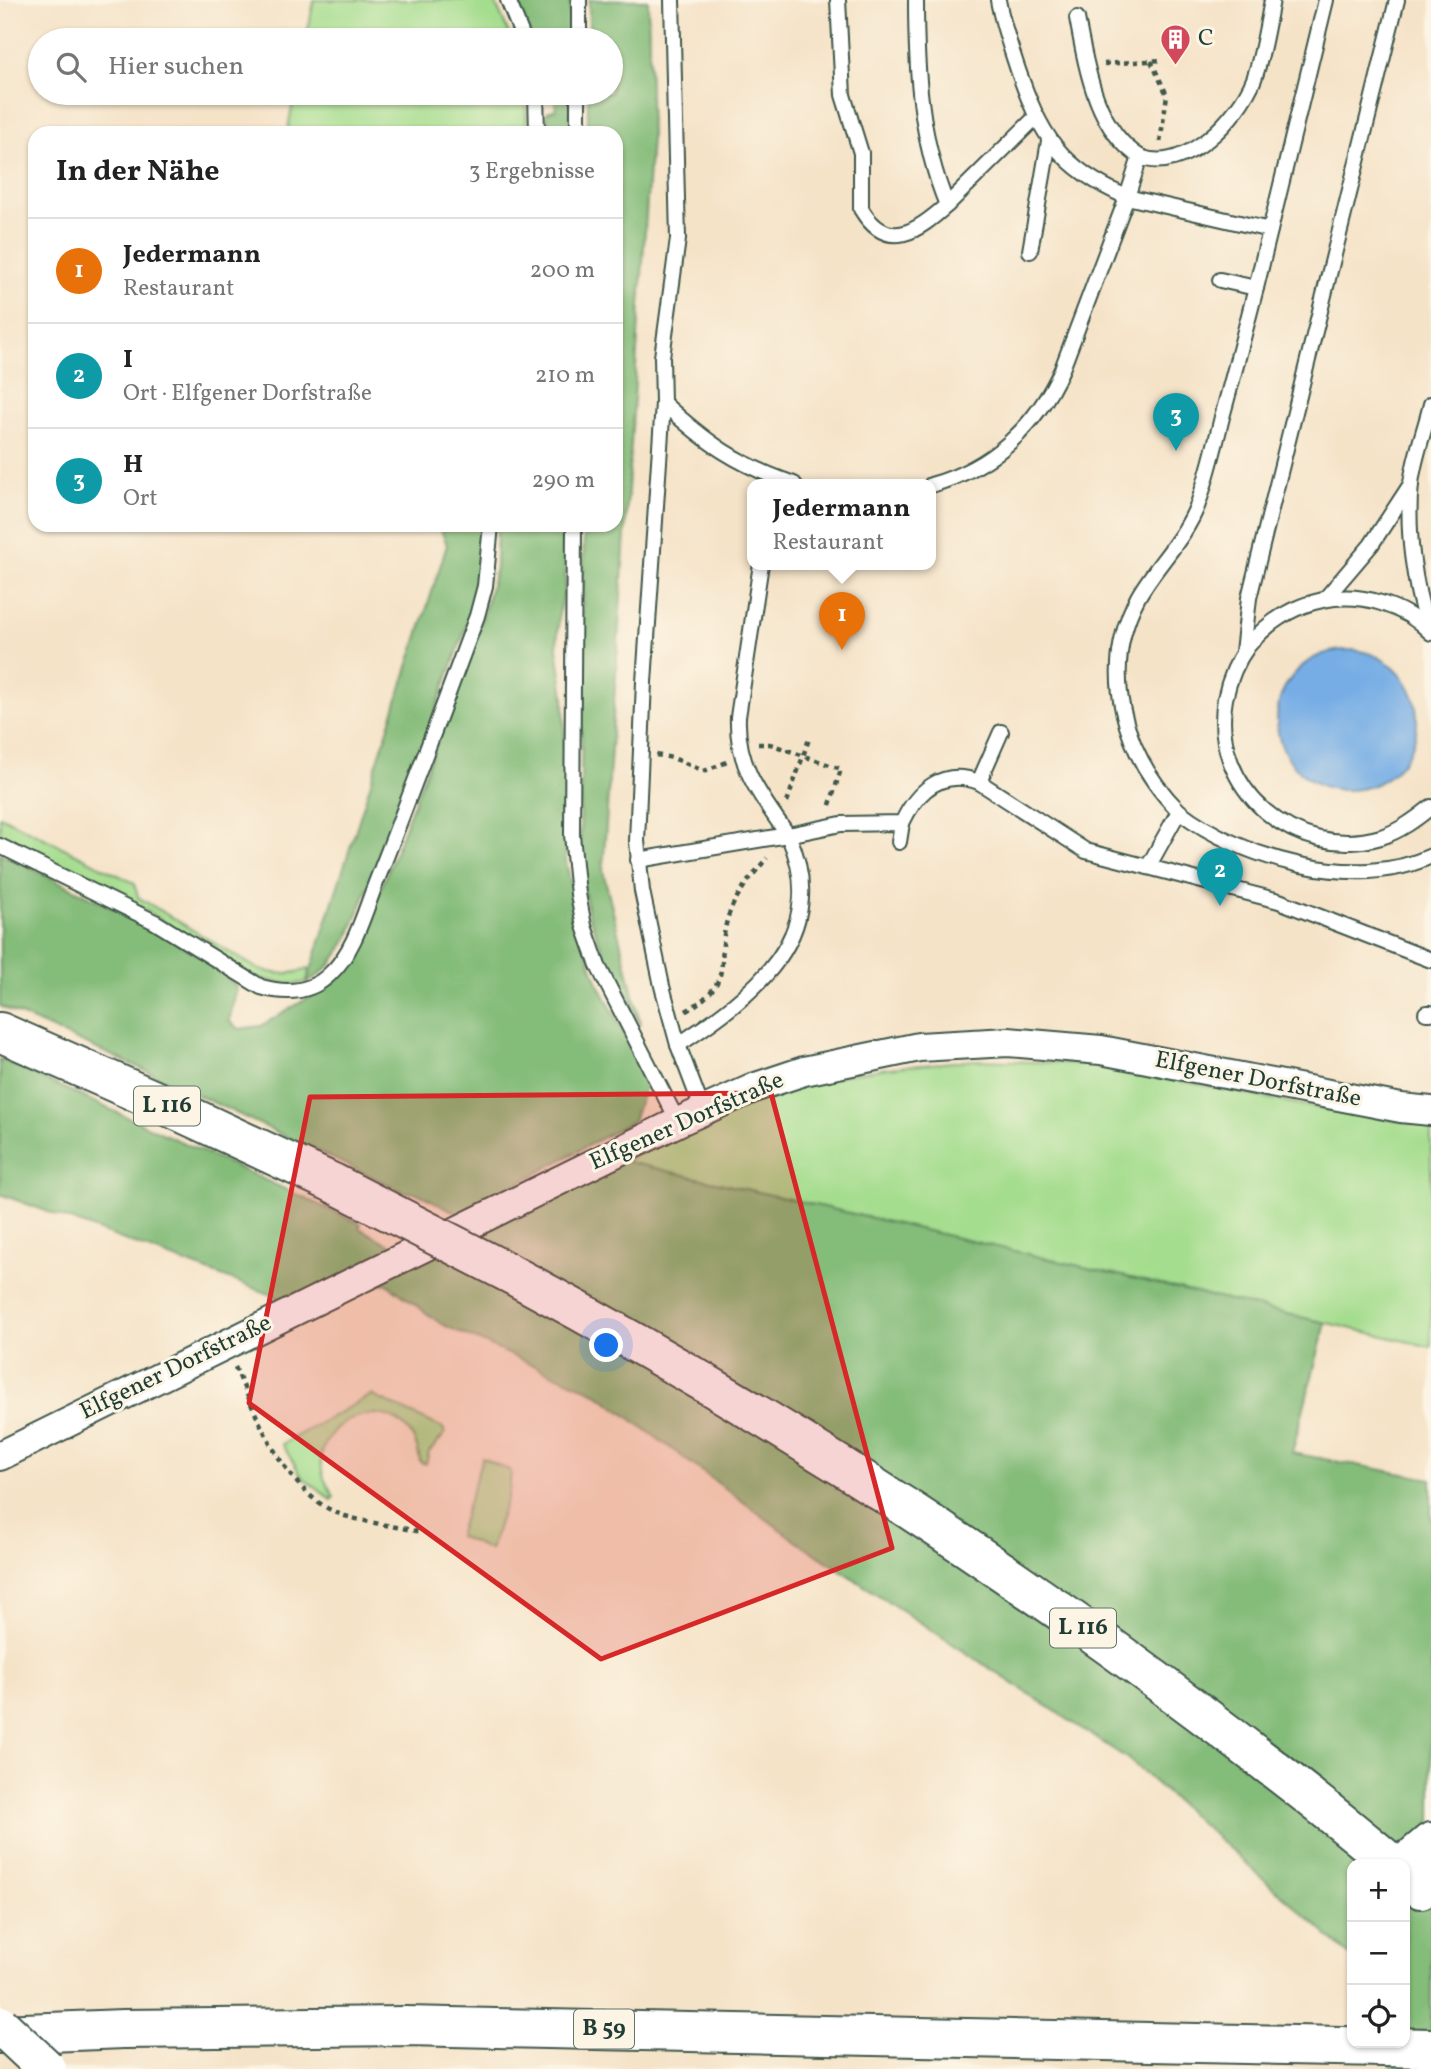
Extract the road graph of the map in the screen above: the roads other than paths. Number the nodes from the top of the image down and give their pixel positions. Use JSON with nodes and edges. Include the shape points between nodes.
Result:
{"nodes":[{"id":1,"x":508,"y":0,"type":"edge"},
{"id":2,"x":579,"y":0,"type":"edge"},
{"id":3,"x":672,"y":0,"type":"edge"},
{"id":4,"x":838,"y":0,"type":"edge"},
{"id":5,"x":916,"y":0,"type":"edge"},
{"id":6,"x":998,"y":0,"type":"edge"},
{"id":7,"x":1272,"y":0,"type":"edge"},
{"id":8,"x":1326,"y":0,"type":"edge"},
{"id":9,"x":1397,"y":0,"type":"edge"},
{"id":10,"x":1077,"y":18,"type":"dead end"},
{"id":11,"x":519,"y":28,"type":"edge"},
{"id":12,"x":579,"y":28,"type":"edge"},
{"id":13,"x":536,"y":105,"type":"edge"},
{"id":14,"x":578,"y":105,"type":"edge"},
{"id":15,"x":1036,"y":117,"type":"junction"},
{"id":16,"x":537,"y":126,"type":"edge"},
{"id":17,"x":578,"y":126,"type":"edge"},
{"id":18,"x":1049,"y":141,"type":"junction"},
{"id":19,"x":1140,"y":156,"type":"junction"},
{"id":20,"x":1127,"y":197,"type":"junction"},
{"id":21,"x":947,"y":205,"type":"junction"},
{"id":22,"x":1270,"y":230,"type":"junction"},
{"id":23,"x":1030,"y":251,"type":"dead end"},
{"id":24,"x":1220,"y":280,"type":"dead end"},
{"id":25,"x":1256,"y":288,"type":"junction"},
{"id":26,"x":663,"y":403,"type":"junction"},
{"id":27,"x":1431,"y":404,"type":"edge"},
{"id":28,"x":771,"y":479,"type":"edge"},
{"id":29,"x":936,"y":483,"type":"edge"},
{"id":30,"x":1411,"y":483,"type":"junction"},
{"id":31,"x":490,"y":532,"type":"edge"},
{"id":32,"x":574,"y":532,"type":"edge"},
{"id":33,"x":760,"y":570,"type":"edge"},
{"id":34,"x":1325,"y":599,"type":"junction"},
{"id":35,"x":1429,"y":631,"type":"edge"},
{"id":36,"x":1243,"y":652,"type":"junction"},
{"id":37,"x":1001,"y":732,"type":"dead end"},
{"id":38,"x":979,"y":782,"type":"junction"},
{"id":39,"x":1431,"y":807,"type":"edge"},
{"id":40,"x":1179,"y":811,"type":"junction"},
{"id":41,"x":902,"y":823,"type":"junction"},
{"id":42,"x":788,"y":835,"type":"junction"},
{"id":43,"x":899,"y":842,"type":"dead end"},
{"id":44,"x":0,"y":846,"type":"edge"},
{"id":45,"x":1431,"y":856,"type":"edge"},
{"id":46,"x":638,"y":860,"type":"junction"},
{"id":47,"x":1148,"y":867,"type":"junction"},
{"id":48,"x":1431,"y":960,"type":"edge"},
{"id":49,"x":0,"y":1032,"type":"edge"},
{"id":50,"x":678,"y":1045,"type":"junction"},
{"id":51,"x":703,"y":1111,"type":"junction"},
{"id":52,"x":1431,"y":1111,"type":"edge"},
{"id":53,"x":678,"y":1122,"type":"junction"},
{"id":54,"x":0,"y":1456,"type":"edge"},
{"id":55,"x":1431,"y":1842,"type":"edge"},
{"id":56,"x":1386,"y":1859,"type":"edge"},
{"id":57,"x":1418,"y":1882,"type":"edge"},
{"id":58,"x":0,"y":2025,"type":"edge"},
{"id":59,"x":0,"y":2034,"type":"edge"},
{"id":60,"x":1431,"y":2048,"type":"edge"},
{"id":61,"x":47,"y":2069,"type":"edge"}],
"edges":[{"from":1,"to":11,"type":"lane"},
{"from":2,"to":12,"type":"lane"},
{"from":3,"to":26,"type":"lane","via":[[678,239],[662,357]]},
{"from":4,"to":21,"type":"lane","via":[[843,95],[861,153],[861,209],[879,228],[902,234],[919,229]]},
{"from":5,"to":21,"type":"lane","via":[[925,129]]},
{"from":6,"to":15,"type":"lane"},
{"from":7,"to":19,"type":"lane","via":[[1257,69],[1241,103],[1223,126],[1187,152],[1157,161]]},
{"from":8,"to":22,"type":"lane"},
{"from":9,"to":36,"type":"lane","via":[[1249,598]]},
{"from":10,"to":19,"type":"lane","via":[[1099,103],[1112,128]]},
{"from":13,"to":16,"type":"lane"},
{"from":14,"to":17,"type":"lane"},
{"from":15,"to":18,"type":"lane"},
{"from":15,"to":21,"type":"lane"},
{"from":18,"to":20,"type":"lane","via":[[1090,178]]},
{"from":18,"to":23,"type":"lane"},
{"from":19,"to":20,"type":"lane"},
{"from":20,"to":22,"type":"lane"},
{"from":20,"to":29,"type":"lane","via":[[1062,369],[1037,415],[1021,434],[982,464]]},
{"from":22,"to":25,"type":"lane"},
{"from":24,"to":25,"type":"lane"},
{"from":25,"to":40,"type":"lane","via":[[1199,500],[1186,528],[1138,598],[1120,653],[1120,696],[1135,751],[1154,784]]},
{"from":26,"to":28,"type":"lane","via":[[715,447]]},
{"from":26,"to":46,"type":"lane","via":[[644,681]]},
{"from":27,"to":30,"type":"lane"},
{"from":30,"to":34,"type":"lane","via":[[1383,529]]},
{"from":30,"to":35,"type":"lane","via":[[1414,562]]},
{"from":31,"to":44,"type":"lane","via":[[477,616],[398,829],[355,935],[340,963],[320,982],[300,991],[261,986],[155,922]]},
{"from":32,"to":53,"type":"lane","via":[[572,835],[578,894],[598,966]]},
{"from":33,"to":42,"type":"lane","via":[[738,741],[752,781]]},
{"from":34,"to":35,"type":"lane","via":[[1380,603]]},
{"from":34,"to":36,"type":"lane","via":[[1279,617]]},
{"from":36,"to":39,"type":"lane","via":[[1223,709],[1226,749],[1242,786],[1268,816],[1303,835],[1343,843],[1383,836]]},
{"from":37,"to":38,"type":"lane"},
{"from":38,"to":41,"type":"lane","via":[[964,777],[940,781],[919,796]]},
{"from":38,"to":47,"type":"lane","via":[[1086,850]]},
{"from":40,"to":45,"type":"lane","via":[[1238,845],[1328,870],[1369,872]]},
{"from":40,"to":47,"type":"lane"},
{"from":41,"to":42,"type":"lane","via":[[841,824]]},
{"from":41,"to":43,"type":"lane"},
{"from":42,"to":46,"type":"lane"},
{"from":42,"to":50,"type":"lane","via":[[798,857],[801,882],[797,916],[781,956],[741,1001]]},
{"from":46,"to":50,"type":"lane","via":[[647,920]]},
{"from":47,"to":48,"type":"lane","via":[[1279,901]]},
{"from":49,"to":56,"type":"main road","number":"L 116","bridge":true,"via":[[333,1183],[702,1380],[1050,1604],[1204,1716]]},
{"from":50,"to":51,"type":"lane"},
{"from":51,"to":52,"type":"street","name":"Elfgener Dorfstraße","via":[[780,1078],[833,1063],[919,1047],[1009,1042],[1101,1049]]},
{"from":51,"to":53,"type":"street","name":"Elfgener Dorfstraße"},
{"from":53,"to":54,"type":"street","name":"Elfgener Dorfstraße"},
{"from":55,"to":57,"type":"main road"},
{"from":58,"to":61,"type":"main road","bridge":true},
{"from":59,"to":60,"type":"main road","number":"B 59","via":[[419,2026]]}]}
